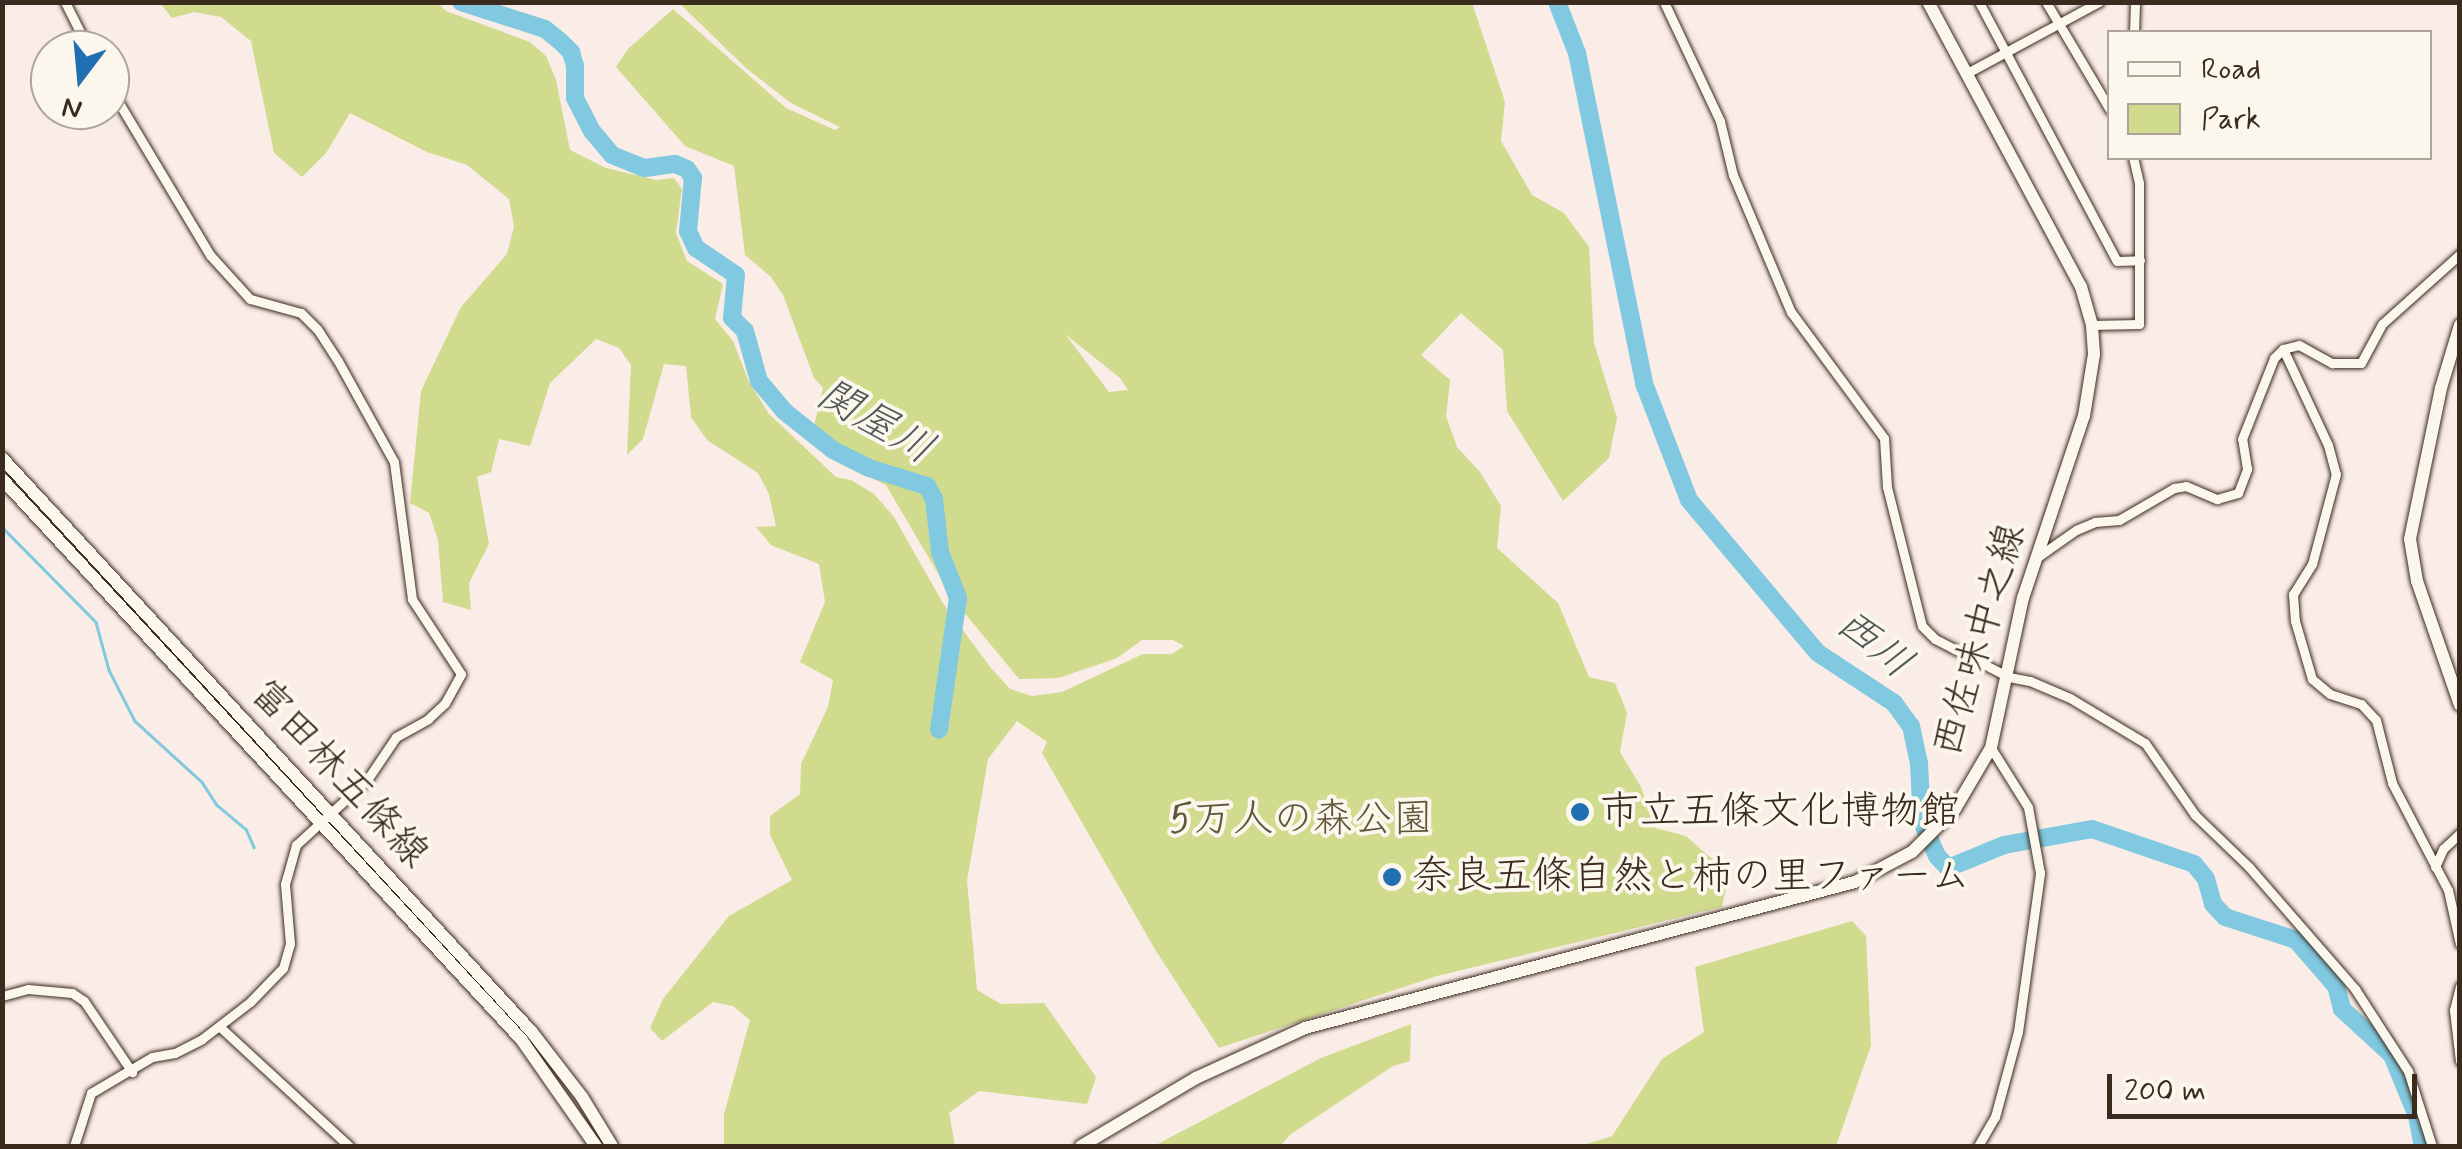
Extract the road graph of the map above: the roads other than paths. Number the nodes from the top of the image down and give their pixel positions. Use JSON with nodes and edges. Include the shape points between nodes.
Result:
{"nodes":[{"id":1,"x":65,"y":2,"type":"edge"},
{"id":2,"x":1664,"y":2,"type":"edge"},
{"id":3,"x":1928,"y":2,"type":"edge"},
{"id":4,"x":1979,"y":2,"type":"edge"},
{"id":5,"x":2046,"y":2,"type":"edge"},
{"id":6,"x":2099,"y":2,"type":"edge"},
{"id":7,"x":2135,"y":2,"type":"edge"},
{"id":8,"x":2058,"y":25,"type":"junction"},
{"id":9,"x":79,"y":30,"type":"edge"},
{"id":10,"x":2134,"y":30,"type":"edge"},
{"id":11,"x":2007,"y":52,"type":"junction"},
{"id":12,"x":1967,"y":73,"type":"junction"},
{"id":13,"x":2107,"y":105,"type":"edge"},
{"id":14,"x":130,"y":121,"type":"edge"},
{"id":15,"x":2134,"y":160,"type":"edge"},
{"id":16,"x":2460,"y":254,"type":"edge"},
{"id":17,"x":2140,"y":260,"type":"junction"},
{"id":18,"x":2092,"y":325,"type":"junction"},
{"id":19,"x":2460,"y":325,"type":"edge"},
{"id":20,"x":2283,"y":349,"type":"junction"},
{"id":21,"x":2,"y":458,"type":"edge"},
{"id":22,"x":9,"y":479,"type":"edge"},
{"id":23,"x":2035,"y":558,"type":"junction"},
{"id":24,"x":2008,"y":677,"type":"junction"},
{"id":25,"x":2460,"y":705,"type":"edge"},
{"id":26,"x":1991,"y":748,"type":"junction"},
{"id":27,"x":327,"y":818,"type":"junction"},
{"id":28,"x":2460,"y":833,"type":"edge"},
{"id":29,"x":2434,"y":868,"type":"junction"},
{"id":30,"x":2460,"y":944,"type":"edge"},
{"id":31,"x":2460,"y":986,"type":"edge"},
{"id":32,"x":2,"y":996,"type":"edge"},
{"id":33,"x":220,"y":1027,"type":"junction"},
{"id":34,"x":2460,"y":1060,"type":"edge"},
{"id":35,"x":132,"y":1072,"type":"junction"},
{"id":36,"x":74,"y":1146,"type":"edge"},
{"id":37,"x":349,"y":1146,"type":"edge"},
{"id":38,"x":596,"y":1146,"type":"edge"},
{"id":39,"x":612,"y":1146,"type":"edge"},
{"id":40,"x":1081,"y":1146,"type":"edge"},
{"id":41,"x":1978,"y":1146,"type":"edge"},
{"id":42,"x":2432,"y":1146,"type":"edge"}],
"edges":[{"from":1,"to":9,"type":"street"},
{"from":2,"to":24,"type":"street","via":[[1720,121],[1733,176],[1791,312],[1884,438],[1887,488],[1922,626],[1934,640]]},
{"from":3,"to":12,"type":"main road","name":"西佐味中之線"},
{"from":4,"to":11,"type":"street"},
{"from":5,"to":8,"type":"street"},
{"from":6,"to":8,"type":"street"},
{"from":7,"to":10,"type":"street"},
{"from":8,"to":11,"type":"street"},
{"from":8,"to":13,"type":"street"},
{"from":11,"to":12,"type":"street"},
{"from":11,"to":17,"type":"street","via":[[2118,261]]},
{"from":12,"to":18,"type":"main road","name":"西佐味中之線","via":[[2081,287]]},
{"from":14,"to":27,"type":"street","via":[[210,254],[250,300],[301,313],[338,361],[394,462],[412,599],[461,674],[445,703],[396,737],[367,780]]},
{"from":15,"to":17,"type":"street"},
{"from":16,"to":20,"type":"street","via":[[2382,324],[2361,363],[2332,363],[2299,345]]},
{"from":17,"to":18,"type":"street","via":[[2139,324]]},
{"from":18,"to":23,"type":"main road","name":"西佐味中之線","via":[[2084,416]]},
{"from":19,"to":25,"type":"main road","via":[[2410,539],[2416,580]]},
{"from":20,"to":23,"type":"street","via":[[2242,439],[2247,469],[2238,493],[2217,499],[2174,488],[2120,520],[2076,530]]},
{"from":20,"to":29,"type":"street","via":[[2336,474],[2312,564],[2293,594],[2312,679],[2330,694],[2361,704],[2376,720],[2383,761]]},
{"from":21,"to":22,"type":"main road","name":"富田林五條線"},
{"from":22,"to":27,"type":"main road","name":"富田林五條線"},
{"from":23,"to":24,"type":"main road","name":"西佐味中之線"},
{"from":24,"to":26,"type":"main road","name":"西佐味中之線"},
{"from":24,"to":42,"type":"street","via":[[2109,718],[2160,758],[2196,815],[2355,990],[2408,1071]]},
{"from":26,"to":40,"type":"main road","name":"西佐味中之線","via":[[1937,831],[1912,852],[1825,893],[1305,1028],[1196,1078]]},
{"from":26,"to":41,"type":"street","via":[[2028,807],[2040,873],[2015,1046],[1996,1117]]},
{"from":27,"to":33,"type":"street","via":[[305,834],[288,864],[290,944],[283,968]]},
{"from":27,"to":38,"type":"main road","name":"富田林五條線","via":[[522,1039]]},
{"from":27,"to":39,"type":"main road","name":"富田林五條線","via":[[532,1031]]},
{"from":28,"to":29,"type":"street"},
{"from":29,"to":30,"type":"street","via":[[2448,890]]},
{"from":31,"to":34,"type":"street","via":[[2454,1010]]},
{"from":32,"to":35,"type":"street","via":[[28,989],[72,993]]},
{"from":33,"to":35,"type":"street"},
{"from":33,"to":37,"type":"street"},
{"from":35,"to":36,"type":"street","via":[[91,1093]]}]}
